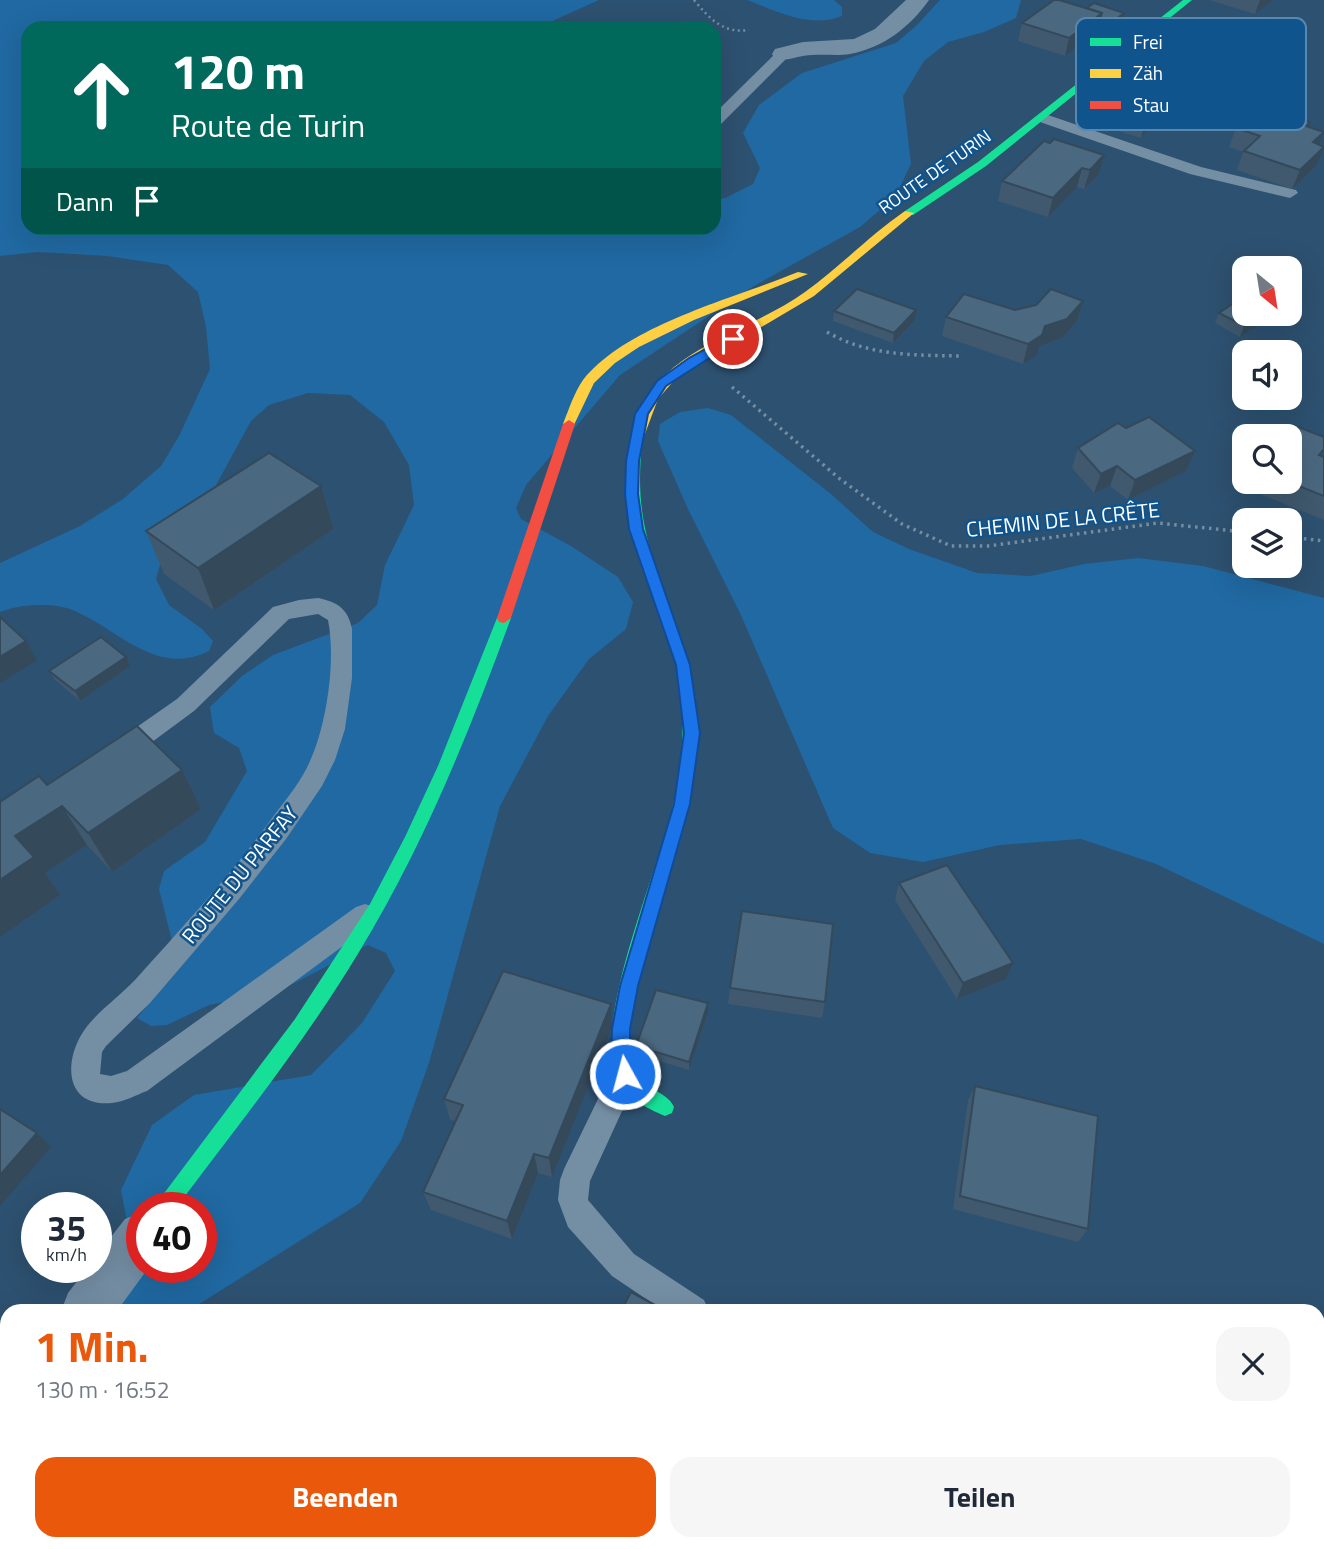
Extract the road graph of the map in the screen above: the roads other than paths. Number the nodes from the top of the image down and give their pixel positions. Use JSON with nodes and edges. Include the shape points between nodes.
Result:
{"nodes":[{"id":1,"x":918,"y":0,"type":"edge"},
{"id":2,"x":1188,"y":0,"type":"edge"},
{"id":3,"x":1166,"y":18,"type":"edge"},
{"id":4,"x":783,"y":54,"type":"joint"},
{"id":5,"x":1076,"y":91,"type":"edge"},
{"id":6,"x":721,"y":116,"type":"edge"},
{"id":7,"x":1042,"y":118,"type":"junction"},
{"id":8,"x":1076,"y":130,"type":"edge"},
{"id":9,"x":1077,"y":130,"type":"edge"},
{"id":10,"x":1290,"y":193,"type":"edge"},
{"id":11,"x":856,"y":256,"type":"junction"},
{"id":12,"x":105,"y":762,"type":"edge"},
{"id":13,"x":376,"y":911,"type":"junction"},
{"id":14,"x":625,"y":1074,"type":"junction"},
{"id":15,"x":665,"y":1107,"type":"dead end"},
{"id":16,"x":175,"y":1192,"type":"edge"},
{"id":17,"x":126,"y":1257,"type":"edge"},
{"id":18,"x":91,"y":1304,"type":"edge"},
{"id":19,"x":682,"y":1304,"type":"edge"}],
"edges":[{"from":1,"to":4,"type":"street","via":[[871,42],[838,48],[804,47]]},
{"from":2,"to":3,"type":"street","name":"ROUTE DE TURIN"},
{"from":4,"to":6,"type":"lane"},
{"from":5,"to":7,"type":"street","name":"ROUTE DE TURIN"},
{"from":7,"to":8,"type":"lane"},
{"from":7,"to":11,"type":"street","name":"ROUTE DE TURIN","via":[[894,223]]},
{"from":9,"to":10,"type":"lane","via":[[1196,171]]},
{"from":11,"to":13,"type":"street","via":[[838,256],[771,290],[677,326],[617,357],[583,390],[511,601],[433,794]]},
{"from":11,"to":14,"type":"street","name":"ROUTE DE TURIN","via":[[793,306],[662,384],[642,414],[631,494],[636,529],[683,665],[692,733],[682,804],[629,986],[621,1029]]},
{"from":12,"to":13,"type":"lane","name":"ROUTE DU PARFAY","via":[[159,729],[194,700],[281,613],[316,605],[333,611],[341,620],[335,715],[324,759],[302,798],[248,870],[132,1004],[89,1046],[85,1081],[97,1089],[117,1091],[137,1081],[358,918]]},
{"from":13,"to":16,"type":"street","via":[[344,963]]},
{"from":14,"to":15,"type":"street","via":[[641,1095]]},
{"from":14,"to":19,"type":"lane","via":[[575,1180],[573,1200],[579,1216],[623,1265]]},
{"from":17,"to":18,"type":"street"}]}
